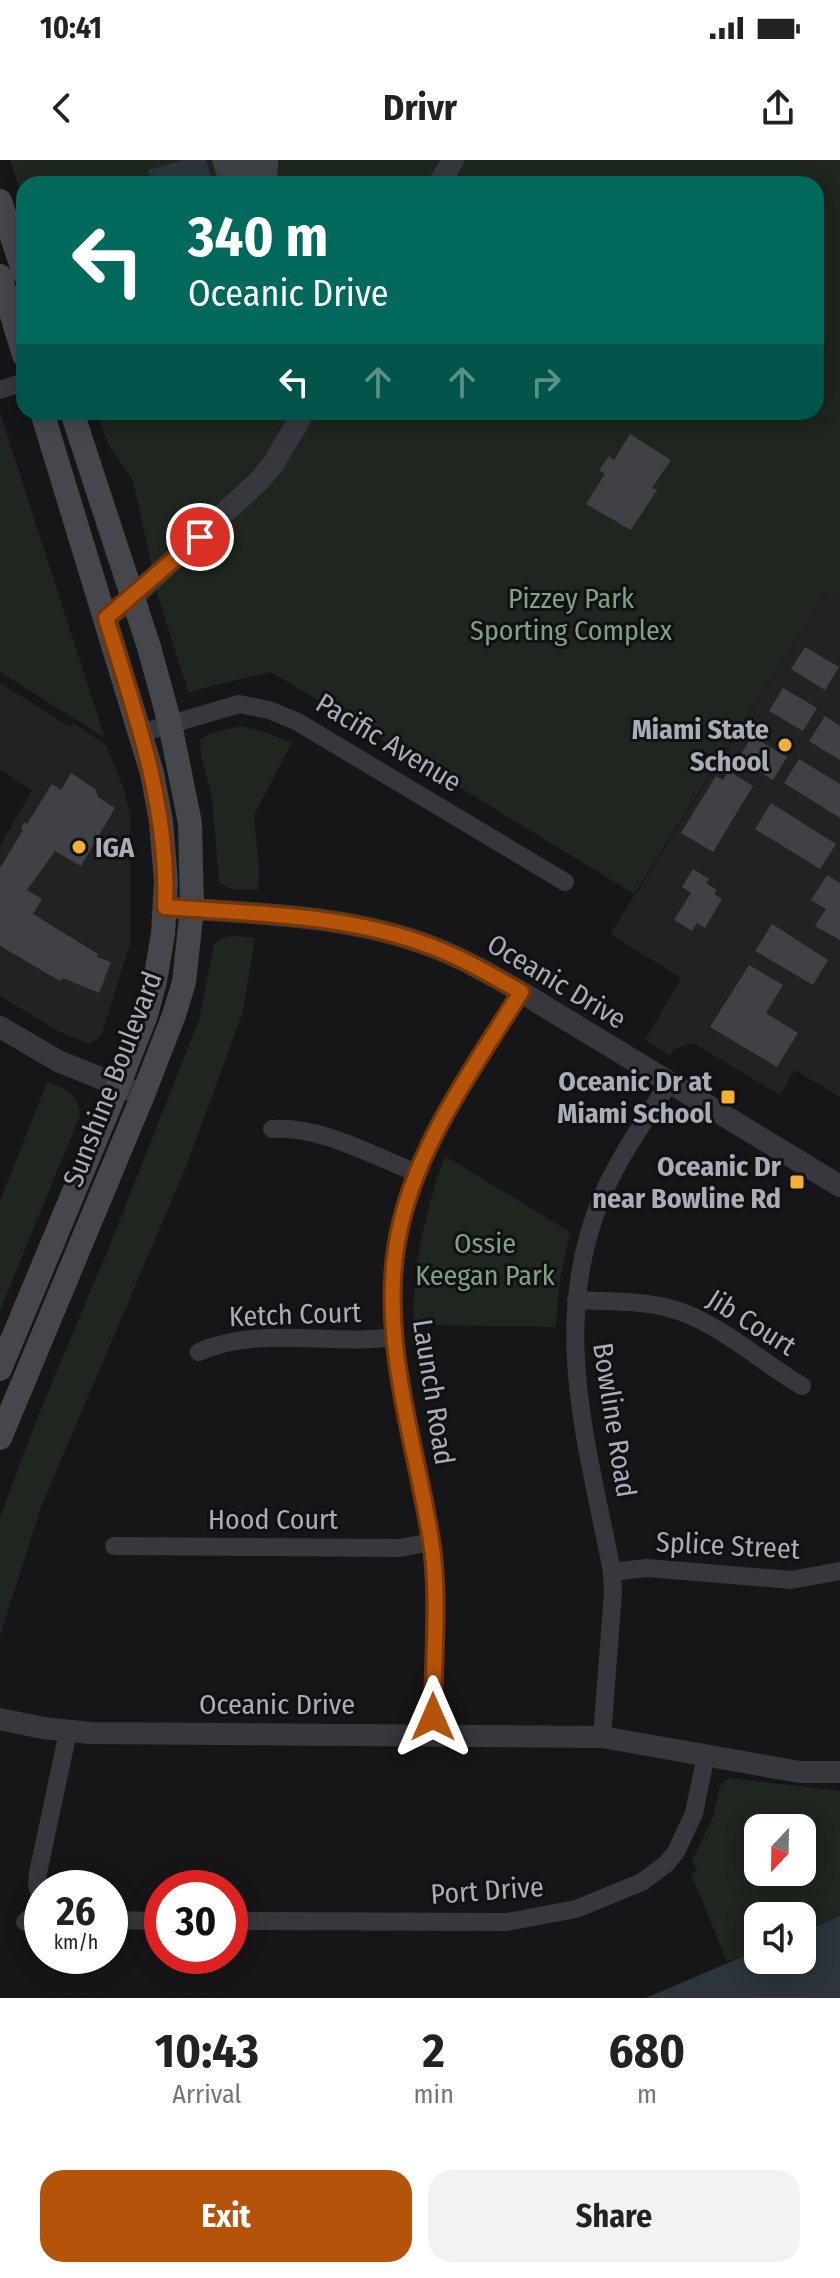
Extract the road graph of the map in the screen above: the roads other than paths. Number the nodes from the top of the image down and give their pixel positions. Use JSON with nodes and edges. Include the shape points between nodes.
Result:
{"nodes":[{"id":1,"x":0,"y":201,"type":"edge"},
{"id":2,"x":16,"y":249,"type":"edge"},
{"id":3,"x":0,"y":276,"type":"edge"},
{"id":4,"x":16,"y":329,"type":"edge"},
{"id":5,"x":44,"y":420,"type":"edge"},
{"id":6,"x":75,"y":420,"type":"edge"},
{"id":7,"x":299,"y":420,"type":"edge"},
{"id":8,"x":133,"y":597,"type":"junction"},
{"id":9,"x":106,"y":618,"type":"junction"},
{"id":10,"x":170,"y":724,"type":"junction"},
{"id":11,"x":141,"y":733,"type":"junction"},
{"id":12,"x":565,"y":882,"type":"dead end"},
{"id":13,"x":165,"y":907,"type":"junction"},
{"id":14,"x":192,"y":909,"type":"junction"},
{"id":15,"x":521,"y":992,"type":"junction"},
{"id":16,"x":0,"y":1027,"type":"edge"},
{"id":17,"x":669,"y":1083,"type":"junction"},
{"id":18,"x":118,"y":1086,"type":"junction"},
{"id":19,"x":143,"y":1095,"type":"junction"},
{"id":20,"x":272,"y":1129,"type":"dead end"},
{"id":21,"x":417,"y":1173,"type":"junction"},
{"id":22,"x":840,"y":1186,"type":"edge"},
{"id":23,"x":576,"y":1300,"type":"junction"},
{"id":24,"x":394,"y":1337,"type":"junction"},
{"id":25,"x":199,"y":1352,"type":"dead end"},
{"id":26,"x":0,"y":1369,"type":"edge"},
{"id":27,"x":802,"y":1386,"type":"dead end"},
{"id":28,"x":0,"y":1438,"type":"edge"},
{"id":29,"x":431,"y":1542,"type":"junction"},
{"id":30,"x":114,"y":1546,"type":"dead end"},
{"id":31,"x":840,"y":1571,"type":"edge"},
{"id":32,"x":612,"y":1572,"type":"junction"},
{"id":33,"x":0,"y":1719,"type":"edge"},
{"id":34,"x":68,"y":1732,"type":"junction"},
{"id":35,"x":433,"y":1735,"type":"junction"},
{"id":36,"x":602,"y":1737,"type":"junction"},
{"id":37,"x":706,"y":1755,"type":"junction"},
{"id":38,"x":840,"y":1772,"type":"edge"},
{"id":39,"x":39,"y":1870,"type":"edge"},
{"id":40,"x":248,"y":1921,"type":"edge"}],
"edges":[{"from":1,"to":2,"type":"main road"},
{"from":3,"to":4,"type":"main road"},
{"from":5,"to":9,"type":"main road"},
{"from":6,"to":8,"type":"main road"},
{"from":7,"to":8,"type":"street","via":[[260,480]]},
{"from":8,"to":9,"type":"street"},
{"from":8,"to":10,"type":"main road"},
{"from":9,"to":11,"type":"main road"},
{"from":10,"to":11,"type":"street","name":"Pacific Avenue"},
{"from":10,"to":12,"type":"street","name":"Pacific Avenue","via":[[239,704],[269,710],[296,721]]},
{"from":10,"to":14,"type":"main road","name":"Sunshine Boulevard","via":[[190,823]]},
{"from":11,"to":13,"type":"main road","name":"Sunshine Boulevard","via":[[161,821]]},
{"from":13,"to":14,"type":"street","name":"Oceanic Drive"},
{"from":13,"to":18,"type":"main road","name":"Sunshine Boulevard","via":[[149,1004]]},
{"from":14,"to":15,"type":"street","name":"Oceanic Drive","via":[[369,928],[431,946]]},
{"from":14,"to":19,"type":"main road","name":"Sunshine Boulevard","via":[[184,982]]},
{"from":15,"to":17,"type":"street","name":"Oceanic Drive"},
{"from":15,"to":21,"type":"street","name":"Launch Road"},
{"from":16,"to":18,"type":"street","via":[[58,1061]]},
{"from":17,"to":22,"type":"street","name":"Oceanic Drive"},
{"from":17,"to":23,"type":"street","name":"Bowline Road","via":[[602,1197],[585,1247]]},
{"from":18,"to":19,"type":"street"},
{"from":18,"to":26,"type":"main road","name":"Sunshine Boulevard"},
{"from":19,"to":28,"type":"main road","name":"Sunshine Boulevard"},
{"from":20,"to":21,"type":"street","via":[[316,1133]]},
{"from":21,"to":24,"type":"street","name":"Launch Road","via":[[400,1225]]},
{"from":23,"to":27,"type":"street","name":"Jib Court","via":[[650,1305],[685,1314]]},
{"from":23,"to":32,"type":"street","name":"Bowline Road","via":[[578,1388]]},
{"from":24,"to":25,"type":"street","name":"Ketch Court","via":[[248,1339]]},
{"from":24,"to":29,"type":"street","name":"Launch Road"},
{"from":29,"to":30,"type":"street","name":"Hood Court","via":[[400,1548]]},
{"from":29,"to":35,"type":"street","name":"Launch Road"},
{"from":31,"to":32,"type":"street","name":"Splice Street","via":[[791,1580],[647,1568]]},
{"from":32,"to":36,"type":"street","name":"Bowline Road","via":[[614,1613]]},
{"from":33,"to":34,"type":"street","name":"Oceanic Drive"},
{"from":34,"to":35,"type":"street","name":"Oceanic Drive"},
{"from":34,"to":39,"type":"street"},
{"from":35,"to":36,"type":"street","name":"Oceanic Drive"},
{"from":36,"to":37,"type":"street","name":"Oceanic Drive"},
{"from":37,"to":38,"type":"street","name":"Oceanic Drive","via":[[800,1772]]},
{"from":37,"to":40,"type":"street","name":"Port Drive","via":[[694,1813],[666,1864],[642,1882],[576,1909],[507,1922]]}]}
